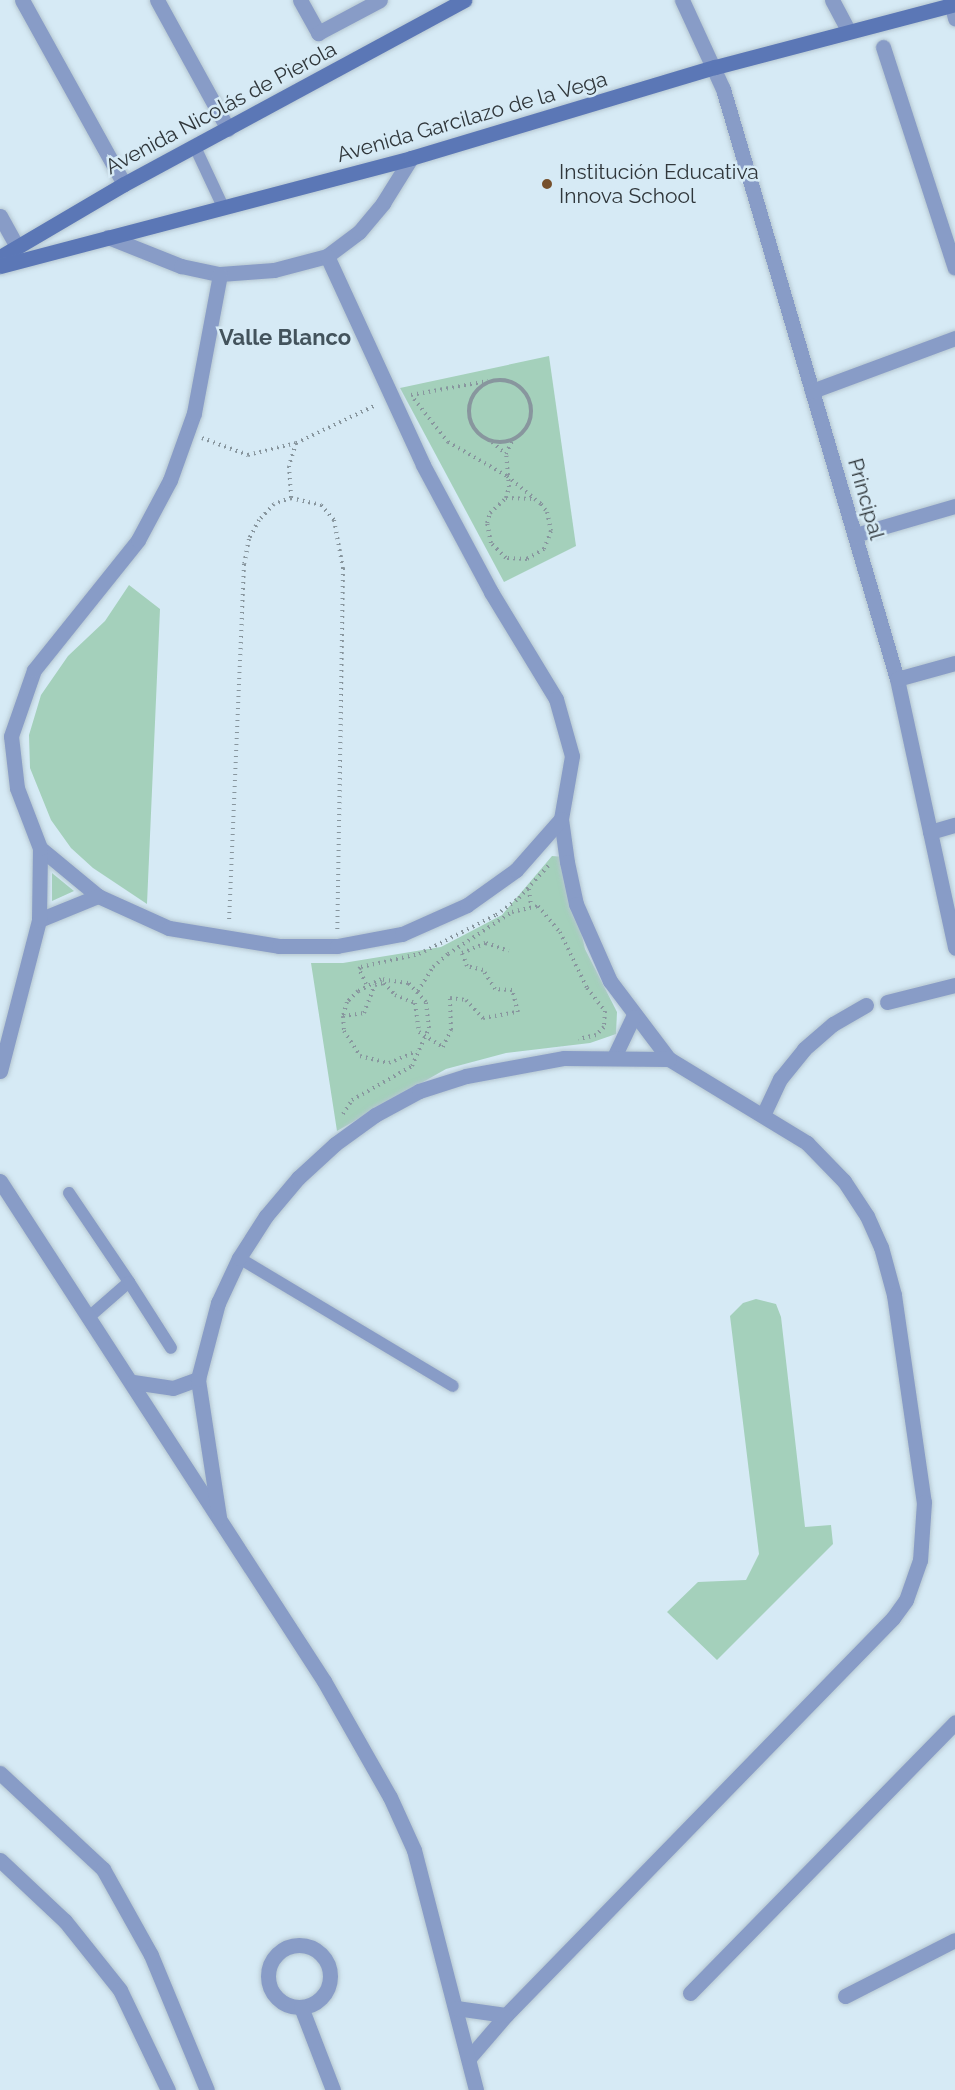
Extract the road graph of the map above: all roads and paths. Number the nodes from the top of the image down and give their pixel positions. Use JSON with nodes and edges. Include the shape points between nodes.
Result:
{"nodes":[{"id":1,"x":22,"y":0,"type":"edge"},
{"id":2,"x":157,"y":0,"type":"edge"},
{"id":3,"x":300,"y":0,"type":"edge"},
{"id":4,"x":380,"y":0,"type":"edge"},
{"id":5,"x":464,"y":0,"type":"edge"},
{"id":6,"x":682,"y":0,"type":"edge"},
{"id":7,"x":832,"y":0,"type":"edge"},
{"id":8,"x":954,"y":8,"type":"edge"},
{"id":9,"x":848,"y":30,"type":"junction"},
{"id":10,"x":883,"y":47,"type":"dead end"},
{"id":11,"x":716,"y":67,"type":"junction"},
{"id":12,"x":228,"y":129,"type":"junction"},
{"id":13,"x":195,"y":147,"type":"junction"},
{"id":14,"x":411,"y":158,"type":"junction"},
{"id":15,"x":124,"y":184,"type":"junction"},
{"id":16,"x":224,"y":209,"type":"junction"},
{"id":17,"x":0,"y":216,"type":"edge"},
{"id":18,"x":108,"y":237,"type":"junction"},
{"id":19,"x":17,"y":247,"type":"junction"},
{"id":20,"x":327,"y":256,"type":"junction"},
{"id":21,"x":0,"y":257,"type":"edge"},
{"id":22,"x":0,"y":266,"type":"edge"},
{"id":23,"x":955,"y":268,"type":"edge"},
{"id":24,"x":220,"y":273,"type":"junction"},
{"id":25,"x":955,"y":338,"type":"edge"},
{"id":26,"x":488,"y":381,"type":"junction"},
{"id":27,"x":812,"y":391,"type":"junction"},
{"id":28,"x":410,"y":393,"type":"junction"},
{"id":29,"x":383,"y":402,"type":"dead end"},
{"id":30,"x":423,"y":422,"type":"dead end"},
{"id":31,"x":187,"y":432,"type":"junction"},
{"id":32,"x":512,"y":440,"type":"junction"},
{"id":33,"x":492,"y":441,"type":"junction"},
{"id":34,"x":296,"y":443,"type":"junction"},
{"id":35,"x":506,"y":454,"type":"junction"},
{"id":36,"x":507,"y":476,"type":"junction"},
{"id":37,"x":291,"y":498,"type":"junction"},
{"id":38,"x":506,"y":498,"type":"junction"},
{"id":39,"x":533,"y":499,"type":"junction"},
{"id":40,"x":955,"y":506,"type":"edge"},
{"id":41,"x":482,"y":535,"type":"dead end"},
{"id":42,"x":855,"y":536,"type":"junction"},
{"id":43,"x":489,"y":544,"type":"junction"},
{"id":44,"x":492,"y":553,"type":"dead end"},
{"id":45,"x":955,"y":663,"type":"edge"},
{"id":46,"x":897,"y":679,"type":"junction"},
{"id":47,"x":561,"y":819,"type":"junction"},
{"id":48,"x":955,"y":825,"type":"edge"},
{"id":49,"x":930,"y":832,"type":"junction"},
{"id":50,"x":40,"y":848,"type":"junction"},
{"id":51,"x":556,"y":871,"type":"dead end"},
{"id":52,"x":529,"y":889,"type":"junction"},
{"id":53,"x":98,"y":896,"type":"junction"},
{"id":54,"x":531,"y":906,"type":"junction"},
{"id":55,"x":39,"y":920,"type":"junction"},
{"id":56,"x":226,"y":939,"type":"junction"},
{"id":57,"x":337,"y":946,"type":"junction"},
{"id":58,"x":955,"y":948,"type":"edge"},
{"id":59,"x":509,"y":951,"type":"dead end"},
{"id":60,"x":366,"y":984,"type":"junction"},
{"id":61,"x":955,"y":985,"type":"edge"},
{"id":62,"x":418,"y":991,"type":"junction"},
{"id":63,"x":604,"y":998,"type":"dead end"},
{"id":64,"x":887,"y":1002,"type":"dead end"},
{"id":65,"x":866,"y":1005,"type":"dead end"},
{"id":66,"x":343,"y":1016,"type":"junction"},
{"id":67,"x":614,"y":1017,"type":"dead end"},
{"id":68,"x":633,"y":1017,"type":"junction"},
{"id":69,"x":427,"y":1037,"type":"junction"},
{"id":70,"x":570,"y":1041,"type":"dead end"},
{"id":71,"x":417,"y":1051,"type":"junction"},
{"id":72,"x":614,"y":1057,"type":"junction"},
{"id":73,"x":669,"y":1059,"type":"junction"},
{"id":74,"x":0,"y":1071,"type":"edge"},
{"id":75,"x":764,"y":1113,"type":"junction"},
{"id":76,"x":335,"y":1144,"type":"junction"},
{"id":77,"x":0,"y":1181,"type":"edge"},
{"id":78,"x":69,"y":1193,"type":"dead end"},
{"id":79,"x":239,"y":1258,"type":"junction"},
{"id":80,"x":129,"y":1282,"type":"junction"},
{"id":81,"x":90,"y":1316,"type":"junction"},
{"id":82,"x":171,"y":1348,"type":"dead end"},
{"id":83,"x":198,"y":1379,"type":"junction"},
{"id":84,"x":133,"y":1382,"type":"junction"},
{"id":85,"x":453,"y":1386,"type":"dead end"},
{"id":86,"x":221,"y":1526,"type":"junction"},
{"id":87,"x":955,"y":1722,"type":"edge"},
{"id":88,"x":0,"y":1773,"type":"edge"},
{"id":89,"x":0,"y":1860,"type":"edge"},
{"id":90,"x":955,"y":1940,"type":"edge"},
{"id":91,"x":690,"y":1993,"type":"dead end"},
{"id":92,"x":845,"y":1996,"type":"dead end"},
{"id":93,"x":301,"y":2007,"type":"junction"},
{"id":94,"x":456,"y":2008,"type":"junction"},
{"id":95,"x":506,"y":2014,"type":"junction"},
{"id":96,"x":469,"y":2058,"type":"junction"},
{"id":97,"x":168,"y":2090,"type":"edge"},
{"id":98,"x":207,"y":2090,"type":"edge"},
{"id":99,"x":333,"y":2090,"type":"edge"},
{"id":100,"x":476,"y":2090,"type":"edge"}],
"edges":[{"from":1,"to":15,"type":"street"},
{"from":2,"to":12,"type":"street"},
{"from":3,"to":4,"type":"street","via":[[318,33]]},
{"from":5,"to":12,"type":"street","name":"Avenida Nicolás de Pierola"},
{"from":6,"to":11,"type":"street","name":"Principal"},
{"from":7,"to":9,"type":"street"},
{"from":8,"to":9,"type":"street","name":"Avenida Garcilazo de la Vega"},
{"from":9,"to":11,"type":"street","name":"Avenida Garcilazo de la Vega"},
{"from":10,"to":23,"type":"street"},
{"from":11,"to":14,"type":"street","name":"Avenida Garcilazo de la Vega"},
{"from":11,"to":27,"type":"street","name":"Principal"},
{"from":12,"to":13,"type":"street","name":"Avenida Nicolás de Pierola"},
{"from":13,"to":15,"type":"street","name":"Avenida Nicolás de Pierola"},
{"from":13,"to":16,"type":"lane"},
{"from":14,"to":16,"type":"street","name":"Avenida Garcilazo de la Vega"},
{"from":14,"to":20,"type":"street","via":[[365,225]]},
{"from":15,"to":19,"type":"street","name":"Avenida Nicolás de Pierola"},
{"from":16,"to":18,"type":"street","name":"Avenida Garcilazo de la Vega"},
{"from":17,"to":19,"type":"street"},
{"from":18,"to":22,"type":"street","name":"Avenida Garcilazo de la Vega"},
{"from":18,"to":24,"type":"street","via":[[181,266]]},
{"from":19,"to":21,"type":"street","name":"Avenida Nicolás de Pierola"},
{"from":20,"to":24,"type":"street","via":[[274,270]]},
{"from":20,"to":47,"type":"street","via":[[423,465],[491,592],[556,699],[572,756]]},
{"from":24,"to":31,"type":"street"},
{"from":25,"to":27,"type":"street"},
{"from":26,"to":28,"type":"path"},
{"from":26,"to":32,"type":"path","via":[[514,382],[528,396],[528,426]]},
{"from":26,"to":33,"type":"path","via":[[474,393],[468,412],[475,430]]},
{"from":27,"to":42,"type":"street","name":"Principal"},
{"from":28,"to":30,"type":"path"},
{"from":28,"to":36,"type":"path","via":[[448,441]]},
{"from":29,"to":34,"type":"path"},
{"from":31,"to":34,"type":"path","via":[[248,456]]},
{"from":31,"to":50,"type":"street","via":[[170,480],[138,540],[34,670],[22,703],[11,736],[17,788]]},
{"from":32,"to":33,"type":"path"},
{"from":32,"to":35,"type":"path"},
{"from":33,"to":35,"type":"path"},
{"from":34,"to":37,"type":"path","via":[[289,466]]},
{"from":35,"to":36,"type":"path"},
{"from":36,"to":38,"type":"path"},
{"from":36,"to":39,"type":"path"},
{"from":37,"to":56,"type":"path","via":[[274,504],[259,520],[249,539],[244,564],[232,900]]},
{"from":37,"to":57,"type":"path","via":[[321,505],[334,520],[343,568]]},
{"from":38,"to":39,"type":"path"},
{"from":38,"to":43,"type":"path","via":[[490,513]]},
{"from":39,"to":43,"type":"path","via":[[542,504],[551,521],[549,541],[543,549],[517,560],[506,558]]},
{"from":40,"to":42,"type":"street"},
{"from":41,"to":43,"type":"path"},
{"from":42,"to":46,"type":"street","name":"Principal"},
{"from":43,"to":44,"type":"path"},
{"from":45,"to":46,"type":"street"},
{"from":46,"to":49,"type":"street","name":"Principal"},
{"from":47,"to":57,"type":"street","via":[[516,870],[467,905],[402,934]]},
{"from":47,"to":68,"type":"street","via":[[576,904],[591,943]]},
{"from":48,"to":49,"type":"street"},
{"from":49,"to":58,"type":"street","name":"Principal"},
{"from":50,"to":53,"type":"street"},
{"from":50,"to":55,"type":"street"},
{"from":51,"to":52,"type":"path","via":[[555,865],[549,865]]},
{"from":52,"to":54,"type":"path"},
{"from":52,"to":60,"type":"path","via":[[496,915],[419,954],[361,967]]},
{"from":53,"to":55,"type":"street"},
{"from":53,"to":56,"type":"street","via":[[169,928]]},
{"from":54,"to":62,"type":"path","via":[[512,912],[448,954],[433,967]]},
{"from":54,"to":70,"type":"path","via":[[538,906],[560,932],[587,988],[605,1011],[604,1027],[596,1035]]},
{"from":55,"to":74,"type":"street"},
{"from":56,"to":57,"type":"street","via":[[279,946]]},
{"from":59,"to":69,"type":"path","via":[[486,943],[462,953],[467,966],[483,970],[495,989],[512,990],[518,1012],[483,1017],[466,1000],[450,998],[451,1030],[447,1044],[443,1047]]},
{"from":60,"to":62,"type":"path","via":[[395,979]]},
{"from":60,"to":66,"type":"path","via":[[347,1002]]},
{"from":61,"to":64,"type":"street"},
{"from":62,"to":69,"type":"path","via":[[430,1015]]},
{"from":63,"to":67,"type":"path"},
{"from":65,"to":75,"type":"street","via":[[833,1024],[804,1049],[780,1079]]},
{"from":66,"to":69,"type":"path","via":[[364,1013],[375,985],[384,983],[395,995],[415,1003],[419,1010],[416,1026]]},
{"from":66,"to":71,"type":"path","via":[[344,1031],[360,1056],[389,1064]]},
{"from":68,"to":72,"type":"street"},
{"from":68,"to":73,"type":"street"},
{"from":69,"to":71,"type":"path"},
{"from":71,"to":76,"type":"path","via":[[412,1066],[352,1100],[339,1121]]},
{"from":72,"to":73,"type":"street"},
{"from":72,"to":76,"type":"street","via":[[564,1058],[466,1076],[419,1091],[375,1115]]},
{"from":73,"to":75,"type":"street"},
{"from":75,"to":95,"type":"street","via":[[828,1162],[856,1197],[881,1247],[894,1294],[924,1502],[920,1560],[906,1600],[877,1635]]},
{"from":76,"to":79,"type":"street","via":[[279,1200]]},
{"from":77,"to":81,"type":"street"},
{"from":78,"to":80,"type":"lane"},
{"from":79,"to":83,"type":"street","via":[[218,1303]]},
{"from":79,"to":85,"type":"lane"},
{"from":80,"to":81,"type":"lane"},
{"from":80,"to":82,"type":"lane"},
{"from":81,"to":84,"type":"street"},
{"from":83,"to":84,"type":"street","via":[[173,1388]]},
{"from":83,"to":86,"type":"street"},
{"from":84,"to":86,"type":"street"},
{"from":86,"to":94,"type":"street","via":[[324,1681],[390,1797],[414,1850]]},
{"from":87,"to":91,"type":"street"},
{"from":88,"to":98,"type":"street","via":[[103,1869],[151,1955]]},
{"from":89,"to":97,"type":"street","via":[[65,1921],[120,1990]]},
{"from":90,"to":92,"type":"street"},
{"from":93,"to":93,"type":"street","via":[[320,2000],[330,1983],[329,1964],[316,1949],[297,1944],[279,1951],[268,1968],[269,1988],[282,2002]]},
{"from":93,"to":99,"type":"street"},
{"from":94,"to":95,"type":"street"},
{"from":94,"to":96,"type":"street"},
{"from":95,"to":96,"type":"street"},
{"from":96,"to":100,"type":"street"}]}
